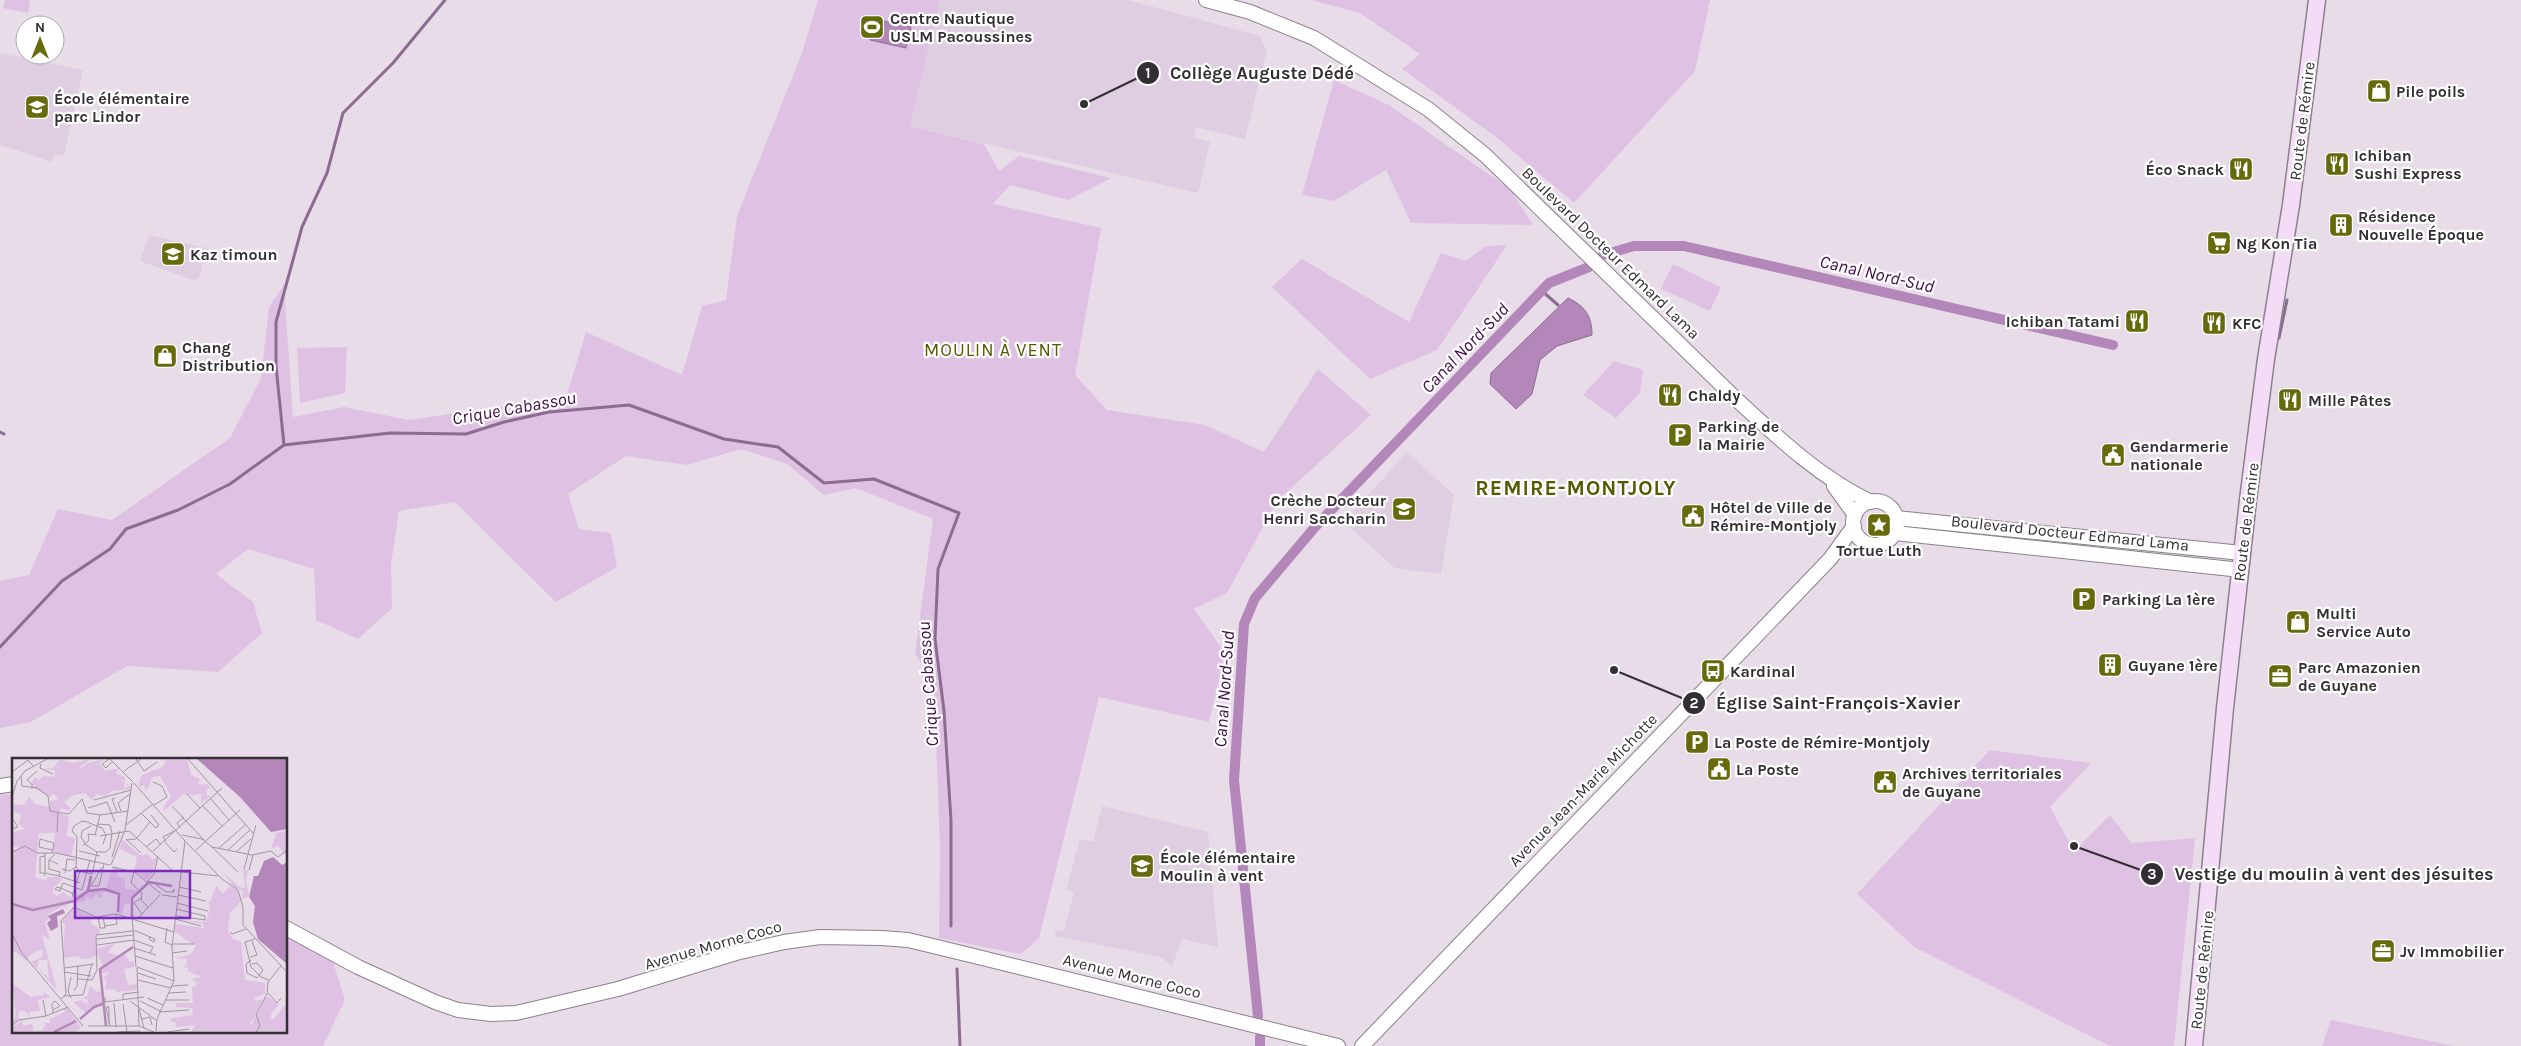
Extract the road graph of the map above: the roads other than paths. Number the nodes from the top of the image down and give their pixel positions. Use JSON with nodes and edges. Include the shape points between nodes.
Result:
{"nodes":[{"id":1,"x":1206,"y":0,"type":"edge"},
{"id":2,"x":2317,"y":0,"type":"edge"},
{"id":3,"x":1829,"y":479,"type":"junction"},
{"id":4,"x":1871,"y":502,"type":"junction"},
{"id":5,"x":1854,"y":520,"type":"junction"},
{"id":6,"x":1895,"y":525,"type":"junction"},
{"id":7,"x":1869,"y":544,"type":"junction"},
{"id":8,"x":2242,"y":553,"type":"junction"},
{"id":9,"x":1830,"y":559,"type":"junction"},
{"id":10,"x":2241,"y":570,"type":"junction"},
{"id":11,"x":288,"y":929,"type":"edge"},
{"id":12,"x":1338,"y":1046,"type":"edge"},
{"id":13,"x":1362,"y":1046,"type":"edge"},
{"id":14,"x":2194,"y":1046,"type":"edge"}],
"edges":[{"from":1,"to":3,"type":"street","name":"Boulevard Docteur Edmard Lama","via":[[1314,38],[1428,109],[1485,155],[1735,398]]},
{"from":2,"to":8,"type":"main road","name":"Route de Rémire"},
{"from":3,"to":4,"type":"street","name":"Boulevard Docteur Edmard Lama"},
{"from":3,"to":5,"type":"street","name":"Boulevard Docteur Edmard Lama"},
{"from":4,"to":5,"type":"street","via":[[1861,506]]},
{"from":4,"to":6,"type":"street","via":[[1878,501],[1890,507]]},
{"from":5,"to":7,"type":"street","via":[[1856,534]]},
{"from":5,"to":9,"type":"street","name":"Avenue Jean-Marie Michotte"},
{"from":6,"to":7,"type":"street","via":[[1884,542]]},
{"from":6,"to":8,"type":"street","name":"Boulevard Docteur Edmard Lama"},
{"from":6,"to":10,"type":"street","name":"Boulevard Docteur Edmard Lama"},
{"from":7,"to":9,"type":"street","name":"Avenue Jean-Marie Michotte"},
{"from":8,"to":10,"type":"main road","name":"Route de Rémire"},
{"from":9,"to":13,"type":"street","name":"Avenue Jean-Marie Michotte"},
{"from":10,"to":14,"type":"main road","name":"Route de Rémire"},
{"from":11,"to":12,"type":"street","name":"Avenue Morne Coco","via":[[358,967],[435,1002],[458,1010],[492,1014],[525,1011],[618,989],[784,942],[820,937],[882,938],[908,940]]}]}
